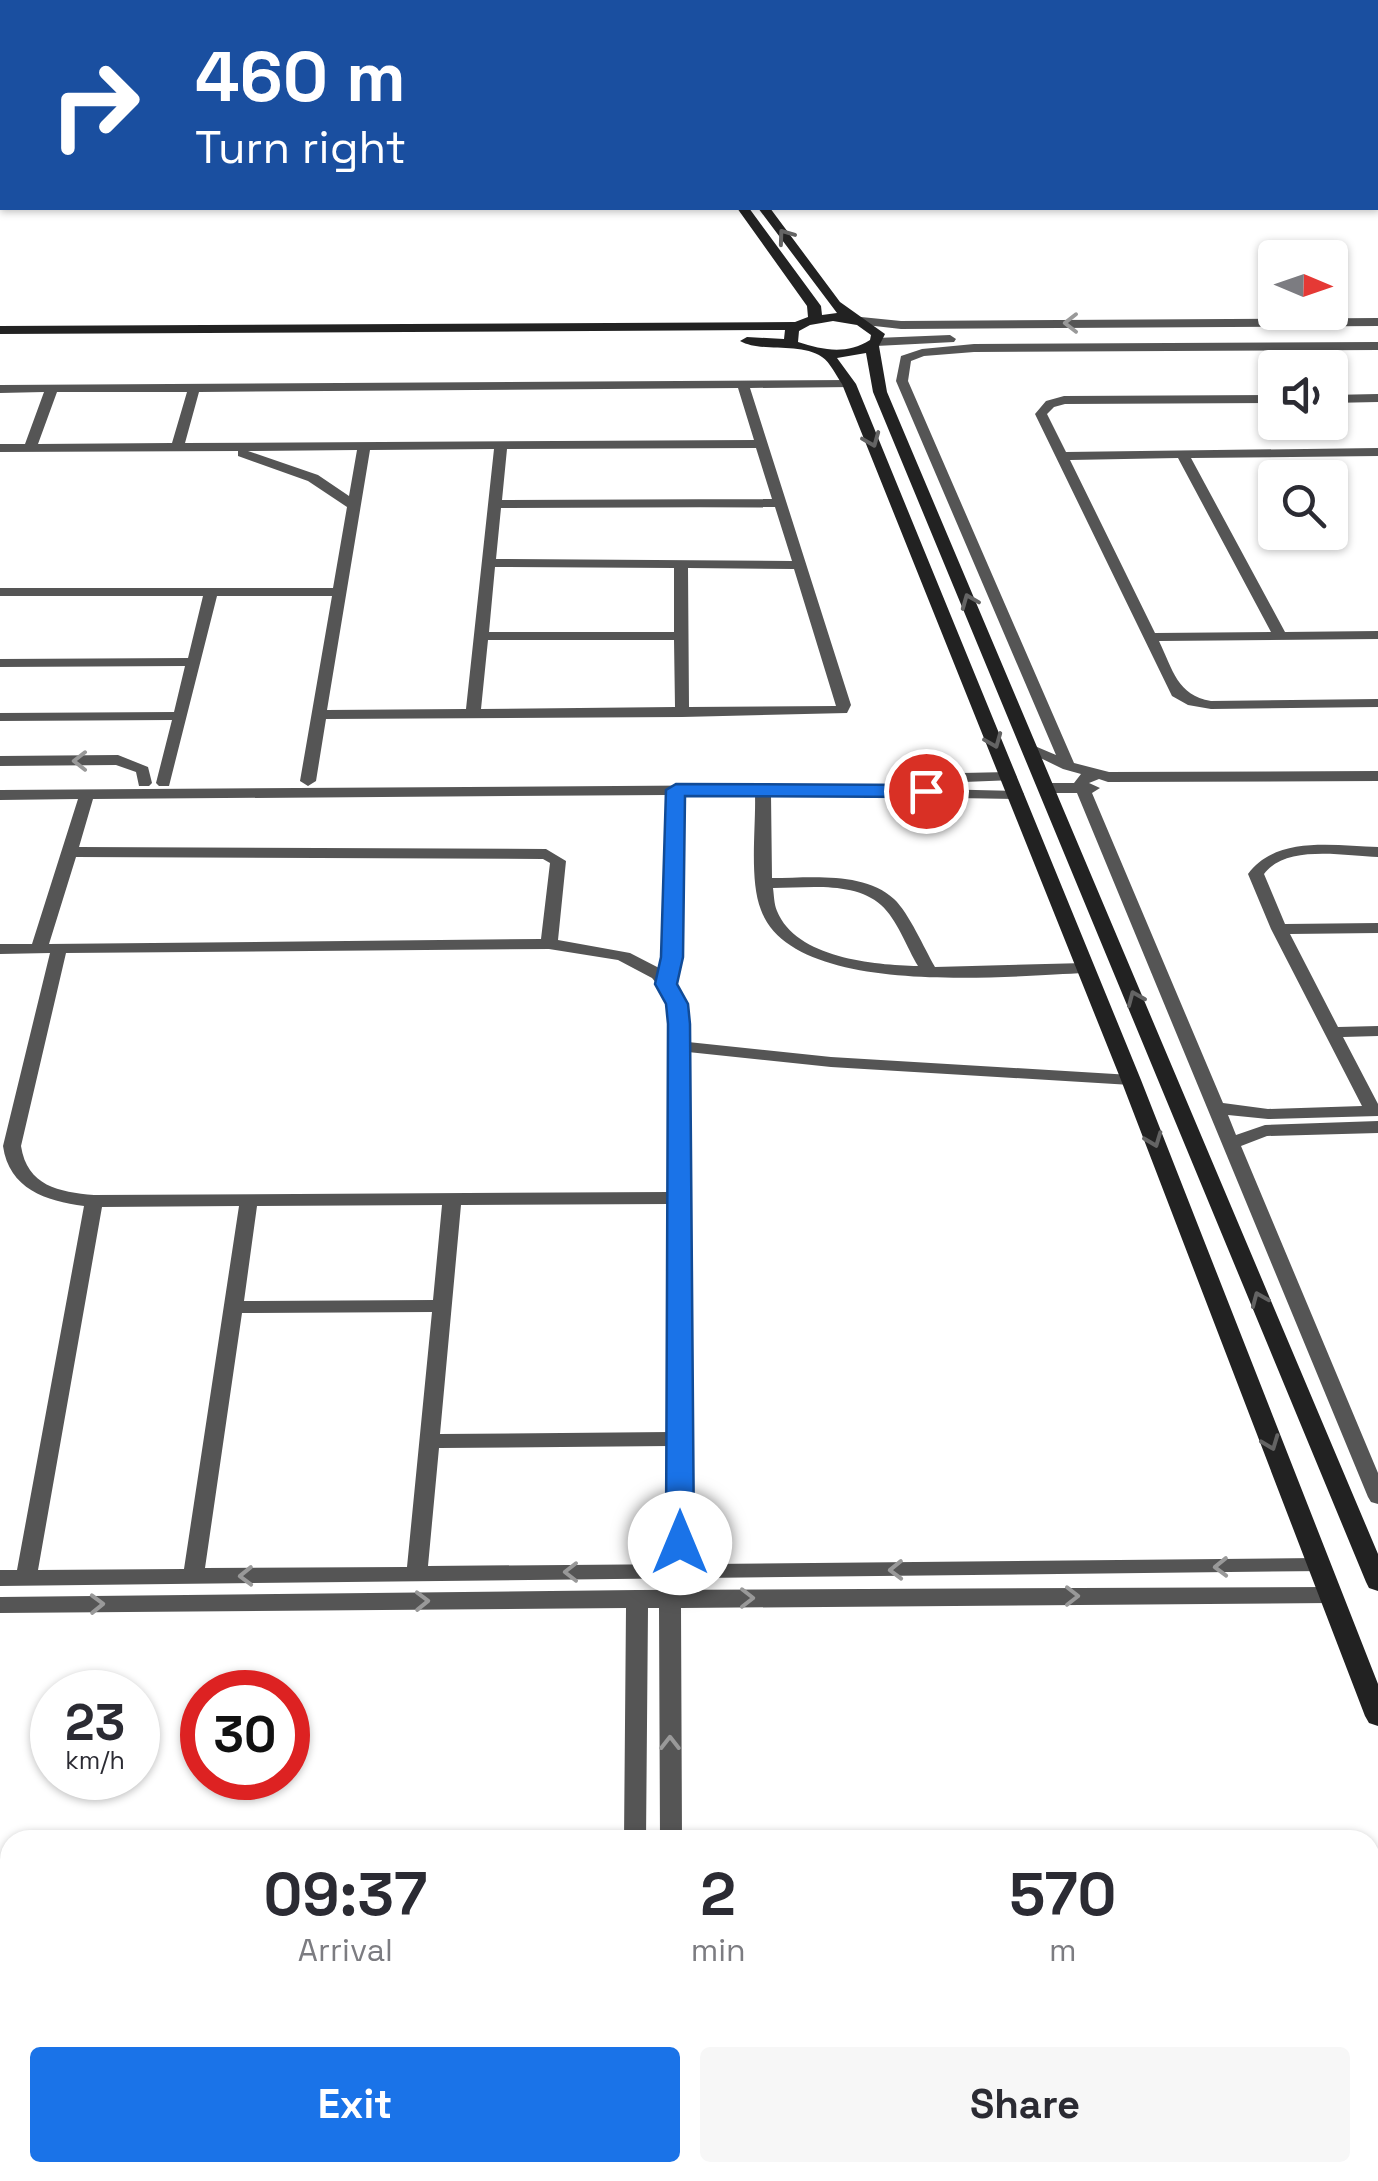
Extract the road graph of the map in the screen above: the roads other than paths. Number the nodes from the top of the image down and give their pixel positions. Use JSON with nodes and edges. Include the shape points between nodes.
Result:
{"nodes":[{"id":1,"x":744,"y":210,"type":"edge"},
{"id":2,"x":765,"y":210,"type":"edge"},
{"id":3,"x":819,"y":282,"type":"junction"},
{"id":4,"x":799,"y":284,"type":"junction"},
{"id":5,"x":815,"y":318,"type":"junction"},
{"id":6,"x":856,"y":320,"type":"junction"},
{"id":7,"x":1378,"y":322,"type":"edge"},
{"id":8,"x":798,"y":326,"type":"junction"},
{"id":9,"x":0,"y":330,"type":"edge"},
{"id":10,"x":986,"y":331,"type":"junction"},
{"id":11,"x":1378,"y":335,"type":"edge"},
{"id":12,"x":0,"y":343,"type":"edge"},
{"id":13,"x":791,"y":344,"type":"junction"},
{"id":14,"x":874,"y":344,"type":"junction"},
{"id":15,"x":1378,"y":346,"type":"edge"},
{"id":16,"x":828,"y":354,"type":"junction"},
{"id":17,"x":910,"y":356,"type":"junction"},
{"id":18,"x":849,"y":384,"type":"junction"},
{"id":19,"x":743,"y":385,"type":"junction"},
{"id":20,"x":0,"y":388,"type":"edge"},
{"id":21,"x":52,"y":388,"type":"junction"},
{"id":22,"x":194,"y":388,"type":"junction"},
{"id":23,"x":1348,"y":398,"type":"edge"},
{"id":24,"x":1378,"y":398,"type":"edge"},
{"id":25,"x":1258,"y":399,"type":"edge"},
{"id":26,"x":500,"y":444,"type":"junction"},
{"id":27,"x":760,"y":444,"type":"junction"},
{"id":28,"x":364,"y":445,"type":"junction"},
{"id":29,"x":177,"y":447,"type":"junction"},
{"id":30,"x":216,"y":447,"type":"junction"},
{"id":31,"x":0,"y":448,"type":"edge"},
{"id":32,"x":30,"y":448,"type":"junction"},
{"id":33,"x":1378,"y":452,"type":"edge"},
{"id":34,"x":1182,"y":454,"type":"junction"},
{"id":35,"x":1061,"y":456,"type":"junction"},
{"id":36,"x":494,"y":504,"type":"junction"},
{"id":37,"x":779,"y":504,"type":"junction"},
{"id":38,"x":354,"y":506,"type":"junction"},
{"id":39,"x":488,"y":564,"type":"junction"},
{"id":40,"x":681,"y":564,"type":"junction"},
{"id":41,"x":798,"y":565,"type":"junction"},
{"id":42,"x":0,"y":592,"type":"edge"},
{"id":43,"x":211,"y":592,"type":"junction"},
{"id":44,"x":339,"y":592,"type":"junction"},
{"id":45,"x":1378,"y":635,"type":"edge"},
{"id":46,"x":481,"y":636,"type":"junction"},
{"id":47,"x":682,"y":636,"type":"junction"},
{"id":48,"x":1280,"y":636,"type":"junction"},
{"id":49,"x":1149,"y":637,"type":"junction"},
{"id":50,"x":0,"y":662,"type":"edge"},
{"id":51,"x":193,"y":662,"type":"junction"},
{"id":52,"x":1378,"y":702,"type":"edge"},
{"id":53,"x":682,"y":713,"type":"junction"},
{"id":54,"x":474,"y":714,"type":"junction"},
{"id":55,"x":319,"y":715,"type":"junction"},
{"id":56,"x":179,"y":716,"type":"junction"},
{"id":57,"x":0,"y":718,"type":"edge"},
{"id":58,"x":1030,"y":749,"type":"junction"},
{"id":59,"x":0,"y":761,"type":"edge"},
{"id":60,"x":1068,"y":766,"type":"junction"},
{"id":61,"x":1378,"y":776,"type":"edge"},
{"id":62,"x":308,"y":781,"type":"junction"},
{"id":63,"x":1344,"y":781,"type":"junction"},
{"id":64,"x":1089,"y":782,"type":"junction"},
{"id":65,"x":164,"y":783,"type":"junction"},
{"id":66,"x":0,"y":784,"type":"edge"},
{"id":67,"x":144,"y":784,"type":"junction"},
{"id":68,"x":926,"y":785,"type":"junction"},
{"id":69,"x":1012,"y":786,"type":"junction"},
{"id":70,"x":1378,"y":787,"type":"edge"},
{"id":71,"x":1048,"y":788,"type":"junction"},
{"id":72,"x":25,"y":789,"type":"junction"},
{"id":73,"x":676,"y":790,"type":"junction"},
{"id":74,"x":762,"y":790,"type":"junction"},
{"id":75,"x":87,"y":794,"type":"junction"},
{"id":76,"x":0,"y":795,"type":"edge"},
{"id":77,"x":69,"y":852,"type":"junction"},
{"id":78,"x":1378,"y":852,"type":"edge"},
{"id":79,"x":767,"y":884,"type":"junction"},
{"id":80,"x":1378,"y":928,"type":"edge"},
{"id":81,"x":1279,"y":929,"type":"junction"},
{"id":82,"x":548,"y":944,"type":"junction"},
{"id":83,"x":59,"y":948,"type":"junction"},
{"id":84,"x":0,"y":949,"type":"edge"},
{"id":85,"x":39,"y":949,"type":"junction"},
{"id":86,"x":1086,"y":968,"type":"junction"},
{"id":87,"x":929,"y":971,"type":"junction"},
{"id":88,"x":666,"y":984,"type":"junction"},
{"id":89,"x":1378,"y":1031,"type":"edge"},
{"id":90,"x":1332,"y":1032,"type":"junction"},
{"id":91,"x":679,"y":1046,"type":"junction"},
{"id":92,"x":1162,"y":1062,"type":"junction"},
{"id":93,"x":1127,"y":1072,"type":"junction"},
{"id":94,"x":1215,"y":1108,"type":"junction"},
{"id":95,"x":1377,"y":1121,"type":"edge"},
{"id":96,"x":1262,"y":1122,"type":"junction"},
{"id":97,"x":1230,"y":1144,"type":"junction"},
{"id":98,"x":677,"y":1198,"type":"junction"},
{"id":99,"x":452,"y":1199,"type":"junction"},
{"id":100,"x":94,"y":1200,"type":"junction"},
{"id":101,"x":249,"y":1200,"type":"junction"},
{"id":102,"x":442,"y":1306,"type":"junction"},
{"id":103,"x":235,"y":1307,"type":"junction"},
{"id":104,"x":679,"y":1439,"type":"junction"},
{"id":105,"x":430,"y":1441,"type":"junction"},
{"id":106,"x":1378,"y":1496,"type":"edge"},
{"id":107,"x":680,"y":1543,"type":"junction"},
{"id":108,"x":1369,"y":1546,"type":"edge"},
{"id":109,"x":1318,"y":1566,"type":"junction"},
{"id":110,"x":657,"y":1571,"type":"junction"},
{"id":111,"x":703,"y":1571,"type":"junction"},
{"id":112,"x":838,"y":1571,"type":"junction"},
{"id":113,"x":417,"y":1573,"type":"junction"},
{"id":114,"x":194,"y":1576,"type":"junction"},
{"id":115,"x":0,"y":1578,"type":"edge"},
{"id":116,"x":26,"y":1578,"type":"junction"},
{"id":117,"x":1378,"y":1582,"type":"edge"},
{"id":118,"x":1330,"y":1596,"type":"junction"},
{"id":119,"x":839,"y":1597,"type":"junction"},
{"id":120,"x":637,"y":1598,"type":"junction"},
{"id":121,"x":670,"y":1598,"type":"junction"},
{"id":122,"x":0,"y":1605,"type":"edge"},
{"id":123,"x":1378,"y":1716,"type":"edge"},
{"id":124,"x":635,"y":1830,"type":"edge"},
{"id":125,"x":670,"y":1830,"type":"edge"}],
"edges":[{"from":1,"to":4,"type":"street"},
{"from":3,"to":2,"type":"street","one_way":true},
{"from":3,"to":4,"type":"street"},
{"from":3,"to":6,"type":"street","via":[[839,310]]},
{"from":4,"to":5,"type":"street"},
{"from":5,"to":6,"type":"street"},
{"from":5,"to":8,"type":"street"},
{"from":6,"to":10,"type":"street"},
{"from":6,"to":14,"type":"street","via":[[876,331]]},
{"from":7,"to":10,"type":"street","one_way":true},
{"from":8,"to":9,"type":"street"},
{"from":8,"to":13,"type":"street"},
{"from":10,"to":11,"type":"street"},
{"from":10,"to":14,"type":"street"},
{"from":12,"to":13,"type":"street"},
{"from":13,"to":16,"type":"street"},
{"from":14,"to":16,"type":"street"},
{"from":14,"to":17,"type":"street"},
{"from":58,"to":14,"type":"street","one_way":true,"via":[[880,392]]},
{"from":15,"to":17,"type":"street","via":[[974,348]]},
{"from":16,"to":18,"type":"street"},
{"from":17,"to":60,"type":"street","via":[[902,381]]},
{"from":18,"to":19,"type":"street"},
{"from":18,"to":69,"type":"street","one_way":true},
{"from":19,"to":22,"type":"street"},
{"from":19,"to":27,"type":"street"},
{"from":20,"to":21,"type":"street"},
{"from":21,"to":22,"type":"street"},
{"from":21,"to":32,"type":"street"},
{"from":22,"to":29,"type":"street"},
{"from":23,"to":24,"type":"street"},
{"from":25,"to":35,"type":"street","via":[[1056,402],[1041,414]]},
{"from":26,"to":27,"type":"street"},
{"from":26,"to":28,"type":"street"},
{"from":26,"to":36,"type":"street"},
{"from":27,"to":37,"type":"street"},
{"from":28,"to":30,"type":"street"},
{"from":28,"to":38,"type":"street"},
{"from":29,"to":30,"type":"street"},
{"from":29,"to":32,"type":"street"},
{"from":30,"to":38,"type":"street","via":[[297,470]]},
{"from":31,"to":32,"type":"street"},
{"from":33,"to":34,"type":"street"},
{"from":34,"to":35,"type":"street"},
{"from":34,"to":48,"type":"street"},
{"from":35,"to":49,"type":"street"},
{"from":36,"to":37,"type":"street"},
{"from":36,"to":39,"type":"street"},
{"from":37,"to":41,"type":"street"},
{"from":38,"to":44,"type":"street"},
{"from":39,"to":40,"type":"street"},
{"from":39,"to":46,"type":"street"},
{"from":40,"to":41,"type":"street"},
{"from":40,"to":47,"type":"street"},
{"from":41,"to":53,"type":"street","via":[[844,707]]},
{"from":42,"to":43,"type":"street"},
{"from":43,"to":44,"type":"street"},
{"from":43,"to":51,"type":"street"},
{"from":44,"to":55,"type":"street"},
{"from":45,"to":48,"type":"street"},
{"from":46,"to":47,"type":"street"},
{"from":46,"to":54,"type":"street"},
{"from":47,"to":53,"type":"street"},
{"from":48,"to":49,"type":"street"},
{"from":49,"to":52,"type":"street","via":[[1177,693],[1193,702]]},
{"from":50,"to":51,"type":"street"},
{"from":51,"to":56,"type":"street"},
{"from":53,"to":54,"type":"street"},
{"from":54,"to":55,"type":"street"},
{"from":55,"to":62,"type":"street"},
{"from":56,"to":57,"type":"street"},
{"from":56,"to":65,"type":"street"},
{"from":58,"to":60,"type":"street"},
{"from":58,"to":71,"type":"street"},
{"from":67,"to":59,"type":"street","one_way":true,"via":[[143,770],[118,760]]},
{"from":60,"to":64,"type":"street"},
{"from":61,"to":63,"type":"street"},
{"from":62,"to":65,"type":"street"},
{"from":62,"to":68,"type":"street"},
{"from":63,"to":64,"type":"street"},
{"from":63,"to":70,"type":"street"},
{"from":64,"to":71,"type":"street"},
{"from":64,"to":94,"type":"street"},
{"from":65,"to":67,"type":"street"},
{"from":66,"to":72,"type":"street"},
{"from":67,"to":72,"type":"street"},
{"from":68,"to":69,"type":"street"},
{"from":68,"to":74,"type":"street"},
{"from":69,"to":86,"type":"street"},
{"from":92,"to":71,"type":"street","one_way":true},
{"from":72,"to":75,"type":"street"},
{"from":72,"to":76,"type":"street"},
{"from":73,"to":74,"type":"street"},
{"from":73,"to":75,"type":"street"},
{"from":73,"to":88,"type":"street"},
{"from":74,"to":79,"type":"street"},
{"from":75,"to":77,"type":"street"},
{"from":77,"to":82,"type":"street","via":[[546,854],[558,861]]},
{"from":77,"to":85,"type":"street"},
{"from":78,"to":81,"type":"street","via":[[1287,852],[1262,862],[1256,880]]},
{"from":79,"to":87,"type":"street","via":[[840,884],[881,896]]},
{"from":79,"to":87,"type":"street","via":[[769,914],[806,950],[872,970]]},
{"from":80,"to":81,"type":"street"},
{"from":81,"to":90,"type":"street"},
{"from":82,"to":83,"type":"street"},
{"from":82,"to":88,"type":"street","via":[[620,955]]},
{"from":83,"to":85,"type":"street"},
{"from":83,"to":100,"type":"street","via":[[12,1154],[19,1171],[43,1190]]},
{"from":84,"to":85,"type":"street"},
{"from":86,"to":87,"type":"street"},
{"from":86,"to":93,"type":"street"},
{"from":88,"to":91,"type":"street","via":[[677,1004]]},
{"from":89,"to":90,"type":"street"},
{"from":90,"to":95,"type":"street"},
{"from":91,"to":93,"type":"street","via":[[869,1064]]},
{"from":91,"to":98,"type":"street"},
{"from":92,"to":93,"type":"street"},
{"from":108,"to":92,"type":"street","one_way":true},
{"from":93,"to":109,"type":"street","one_way":true},
{"from":94,"to":96,"type":"street"},
{"from":94,"to":97,"type":"street"},
{"from":95,"to":96,"type":"street"},
{"from":96,"to":97,"type":"street"},
{"from":97,"to":106,"type":"street"},
{"from":98,"to":99,"type":"street"},
{"from":98,"to":104,"type":"street"},
{"from":99,"to":101,"type":"street"},
{"from":99,"to":102,"type":"street"},
{"from":100,"to":101,"type":"street"},
{"from":100,"to":116,"type":"street"},
{"from":101,"to":103,"type":"street"},
{"from":102,"to":103,"type":"street"},
{"from":102,"to":105,"type":"street"},
{"from":103,"to":114,"type":"street"},
{"from":104,"to":105,"type":"street"},
{"from":104,"to":107,"type":"street"},
{"from":105,"to":113,"type":"street"},
{"from":107,"to":110,"type":"street"},
{"from":107,"to":111,"type":"street"},
{"from":108,"to":117,"type":"street"},
{"from":109,"to":112,"type":"street","one_way":true},
{"from":109,"to":118,"type":"street"},
{"from":110,"to":111,"type":"street"},
{"from":110,"to":113,"type":"street","one_way":true},
{"from":111,"to":112,"type":"street"},
{"from":112,"to":119,"type":"street"},
{"from":113,"to":114,"type":"street","one_way":true},
{"from":114,"to":116,"type":"street"},
{"from":115,"to":116,"type":"street"},
{"from":119,"to":118,"type":"street","one_way":true},
{"from":118,"to":123,"type":"street"},
{"from":121,"to":119,"type":"street","one_way":true},
{"from":120,"to":121,"type":"street"},
{"from":122,"to":120,"type":"street","one_way":true},
{"from":120,"to":124,"type":"street"},
{"from":125,"to":121,"type":"street","one_way":true}]}
